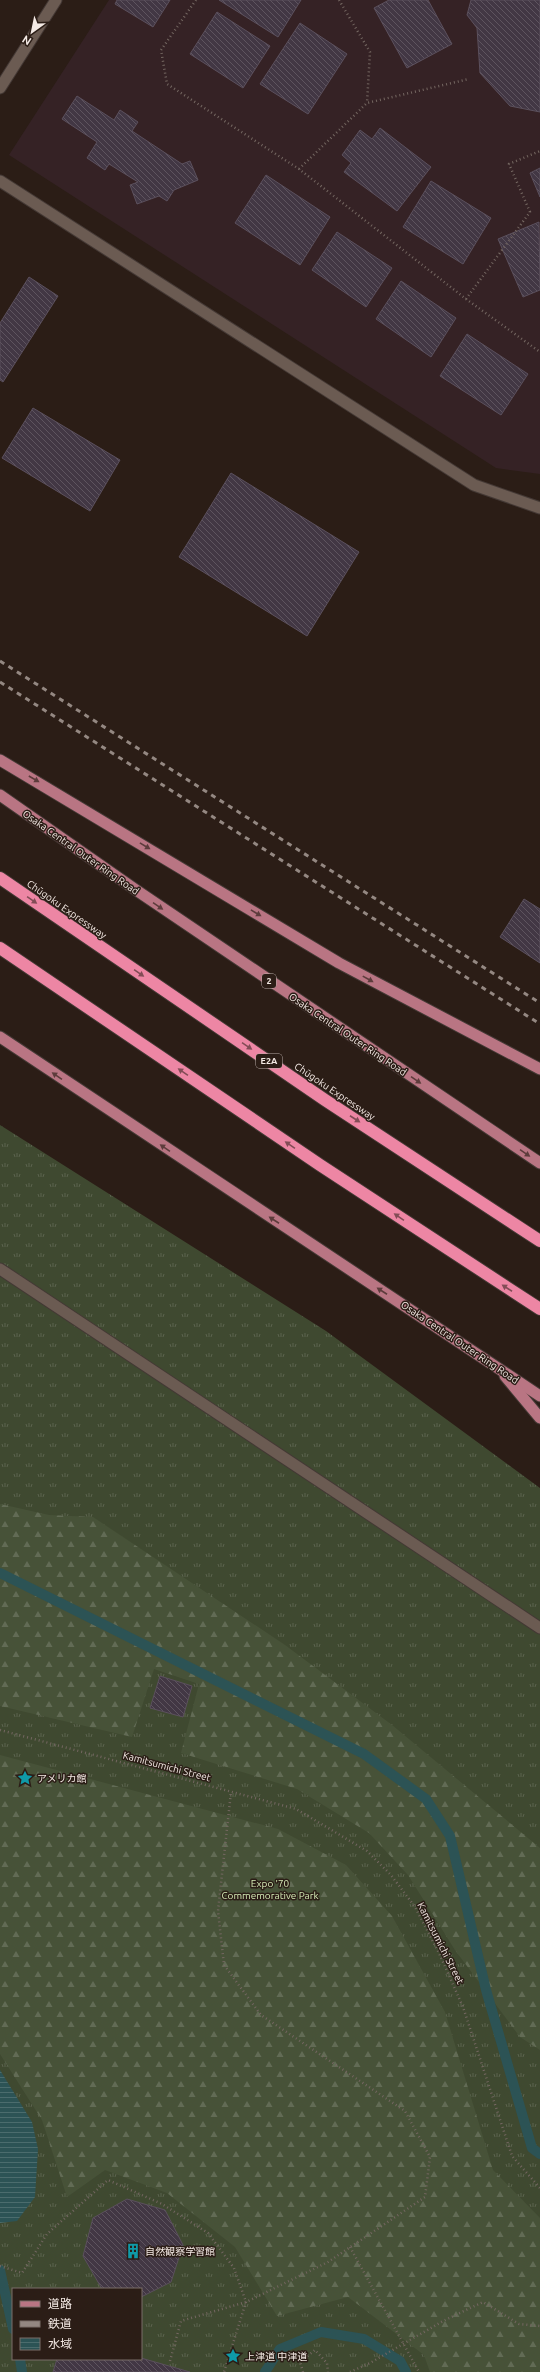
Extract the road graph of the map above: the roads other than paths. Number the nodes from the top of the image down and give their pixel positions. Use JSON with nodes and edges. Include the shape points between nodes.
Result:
{"nodes":[{"id":1,"x":56,"y":0,"type":"edge"},
{"id":2,"x":0,"y":88,"type":"edge"},
{"id":3,"x":0,"y":181,"type":"edge"},
{"id":4,"x":540,"y":508,"type":"edge"},
{"id":5,"x":0,"y":760,"type":"edge"},
{"id":6,"x":0,"y":795,"type":"edge"},
{"id":7,"x":0,"y":878,"type":"edge"},
{"id":8,"x":0,"y":948,"type":"edge"},
{"id":9,"x":0,"y":1038,"type":"edge"},
{"id":10,"x":540,"y":1069,"type":"edge"},
{"id":11,"x":540,"y":1163,"type":"edge"},
{"id":12,"x":540,"y":1241,"type":"edge"},
{"id":13,"x":0,"y":1269,"type":"edge"},
{"id":14,"x":540,"y":1309,"type":"edge"},
{"id":15,"x":497,"y":1366,"type":"junction"},
{"id":16,"x":540,"y":1396,"type":"edge"},
{"id":17,"x":540,"y":1418,"type":"edge"},
{"id":18,"x":540,"y":1628,"type":"edge"}],
"edges":[{"from":1,"to":2,"type":"street"},
{"from":3,"to":4,"type":"street","via":[[474,485]]},
{"from":5,"to":10,"type":"main road","one_way":true,"via":[[339,963]]},
{"from":6,"to":11,"type":"main road","name":"Osaka Central Outer Ring Road","number":"2","one_way":true},
{"from":7,"to":12,"type":"highway","name":"Chūgoku Expressway","number":"E2A","one_way":true,"via":[[325,1100]]},
{"from":14,"to":8,"type":"highway","one_way":true},
{"from":15,"to":9,"type":"main road","name":"Osaka Central Outer Ring Road","one_way":true},
{"from":13,"to":18,"type":"street"},
{"from":15,"to":16,"type":"main road","name":"Osaka Central Outer Ring Road"},
{"from":15,"to":17,"type":"main road"}]}
